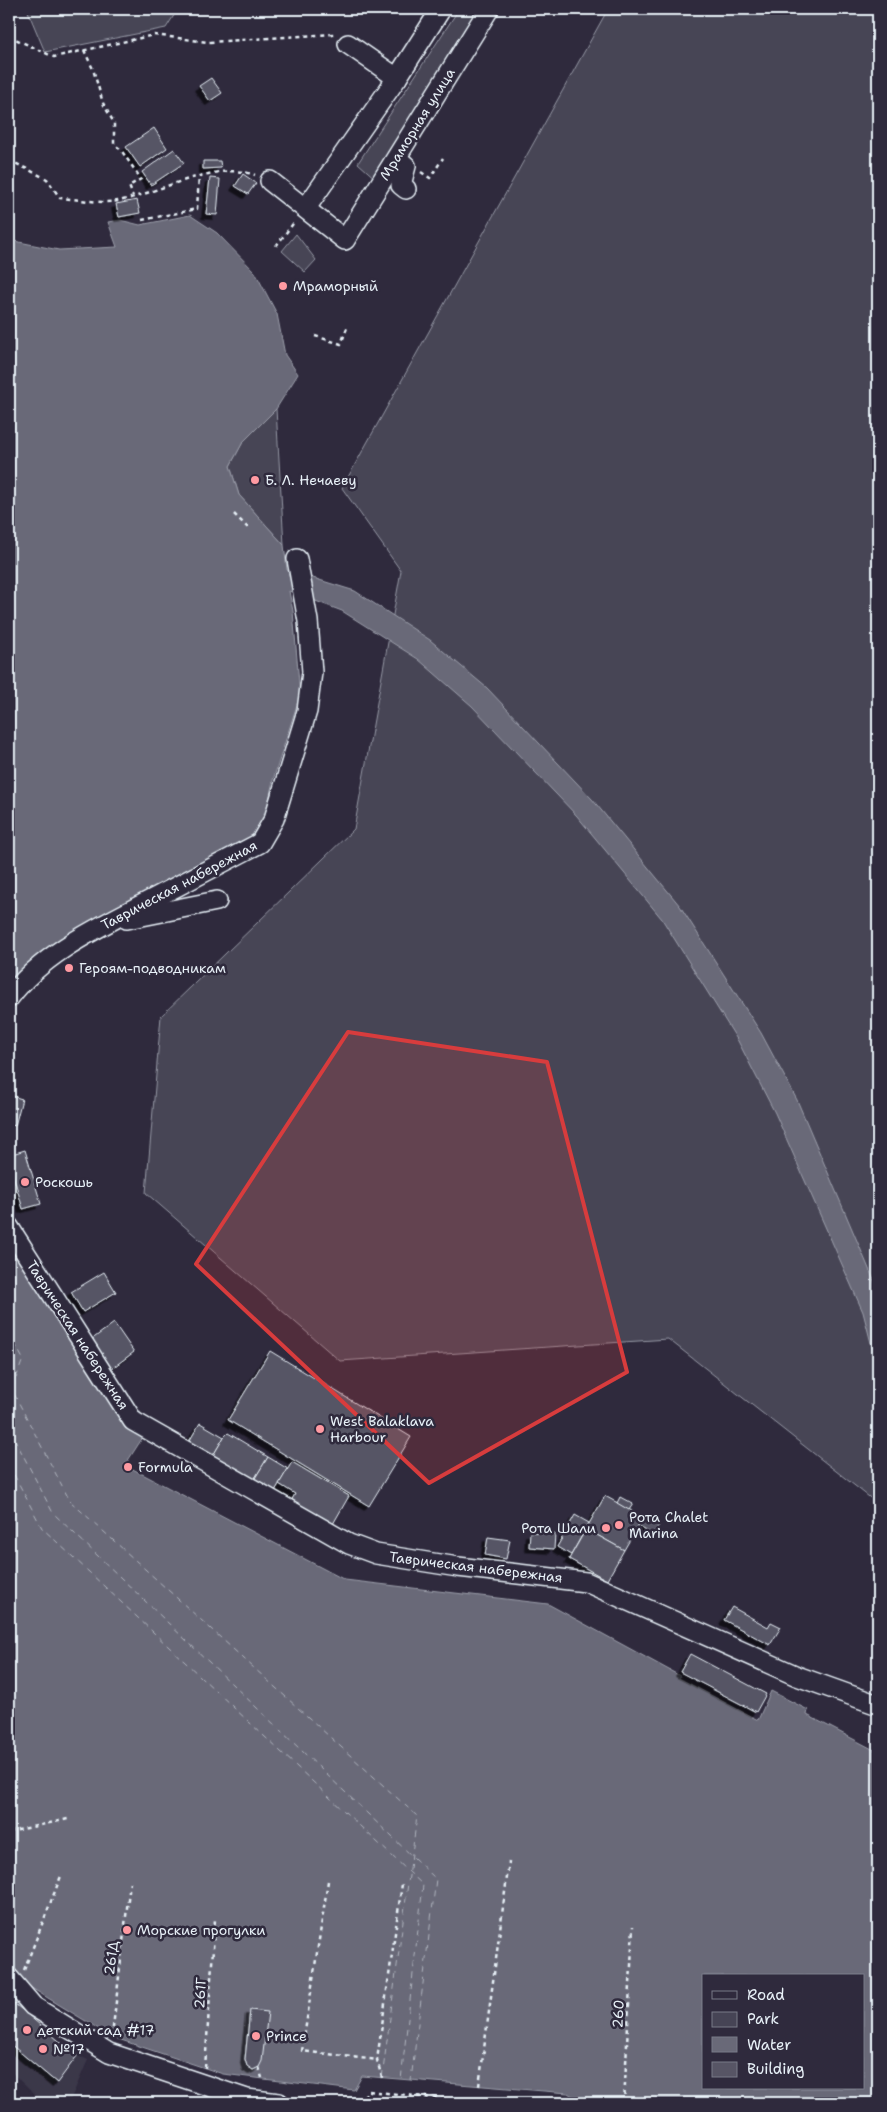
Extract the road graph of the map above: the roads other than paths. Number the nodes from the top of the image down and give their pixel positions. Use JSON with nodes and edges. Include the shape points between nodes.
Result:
{"nodes":[{"id":1,"x":441,"y":9,"type":"edge"},
{"id":2,"x":489,"y":9,"type":"edge"},
{"id":3,"x":348,"y":44,"type":"road end"},
{"id":4,"x":397,"y":78,"type":"junction"},
{"id":5,"x":396,"y":158,"type":"junction"},
{"id":6,"x":270,"y":180,"type":"road end"},
{"id":7,"x":406,"y":189,"type":"road end"},
{"id":8,"x":306,"y":208,"type":"junction"},
{"id":9,"x":298,"y":558,"type":"dead end"},
{"id":10,"x":216,"y":901,"type":"dead end"},
{"id":11,"x":105,"y":924,"type":"junction"},
{"id":12,"x":9,"y":998,"type":"edge"},
{"id":13,"x":9,"y":1227,"type":"edge"},
{"id":14,"x":878,"y":1705,"type":"edge"},
{"id":15,"x":16,"y":1975,"type":"edge"},
{"id":16,"x":279,"y":2103,"type":"edge"}],
"edges":[{"from":1,"to":4,"type":"street"},
{"from":2,"to":5,"type":"street","name":"Мраморная улица"},
{"from":3,"to":4,"type":"street"},
{"from":4,"to":8,"type":"street"},
{"from":5,"to":7,"type":"street","via":[[406,166],[401,185]]},
{"from":5,"to":8,"type":"street","name":"Мраморная улица","via":[[345,240]]},
{"from":6,"to":8,"type":"street"},
{"from":9,"to":11,"type":"street","name":"Таврическая набережная","via":[[312,672],[307,711],[274,819],[260,843]]},
{"from":10,"to":11,"type":"street"},
{"from":11,"to":12,"type":"street","name":"Таврическая набережная","via":[[36,970]]},
{"from":13,"to":14,"type":"street","name":"Таврическая набережная","via":[[133,1421],[349,1544],[385,1556],[586,1582],[797,1676]]},
{"from":15,"to":16,"type":"street","via":[[33,2006],[109,2053],[247,2099]]}]}
